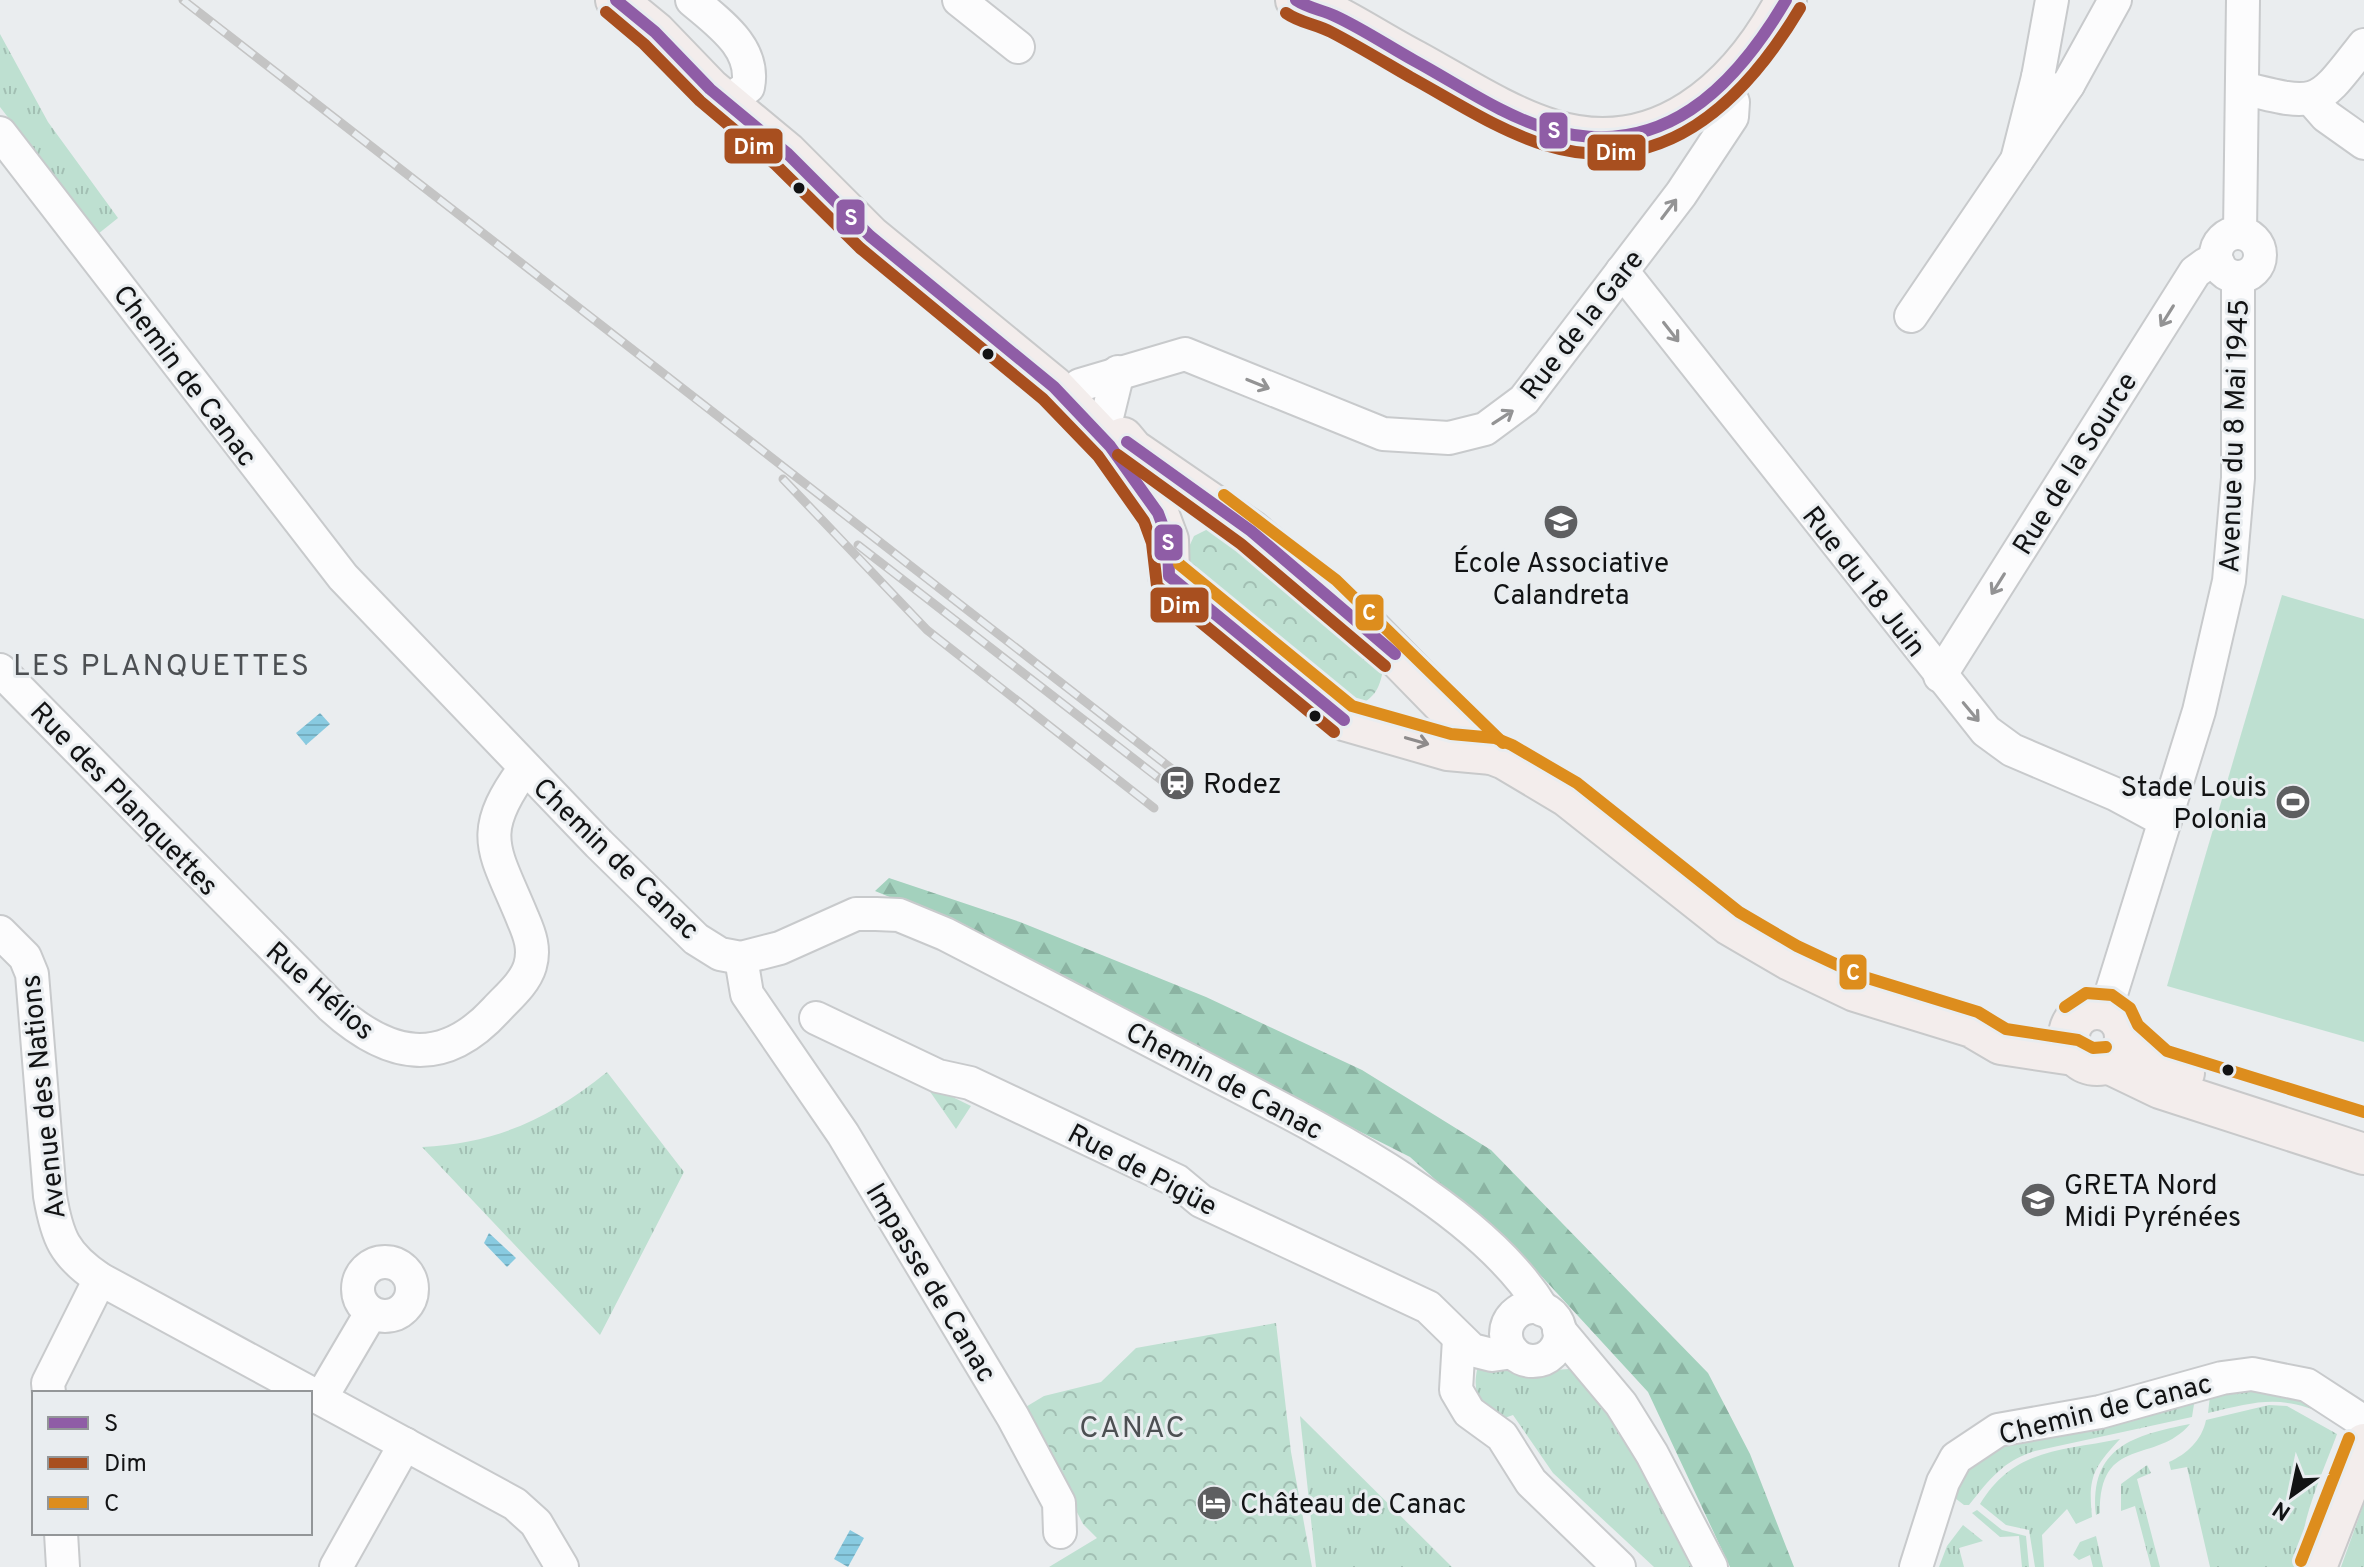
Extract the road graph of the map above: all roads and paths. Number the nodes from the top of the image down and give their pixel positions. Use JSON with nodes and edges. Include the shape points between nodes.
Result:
{"nodes":[{"id":1,"x":585,"y":0,"type":"edge"},
{"id":2,"x":616,"y":0,"type":"edge"},
{"id":3,"x":692,"y":0,"type":"edge"},
{"id":4,"x":959,"y":0,"type":"edge"},
{"id":5,"x":1296,"y":0,"type":"edge"},
{"id":6,"x":1786,"y":0,"type":"edge"},
{"id":7,"x":2052,"y":0,"type":"edge"},
{"id":8,"x":2115,"y":0,"type":"edge"},
{"id":9,"x":2243,"y":0,"type":"edge"},
{"id":10,"x":1327,"y":7,"type":"edge"},
{"id":11,"x":2364,"y":45,"type":"edge"},
{"id":12,"x":1018,"y":47,"type":"dead end"},
{"id":13,"x":2053,"y":81,"type":"junction"},
{"id":14,"x":1726,"y":85,"type":"junction"},
{"id":15,"x":2243,"y":88,"type":"junction"},
{"id":16,"x":718,"y":96,"type":"junction"},
{"id":17,"x":2312,"y":100,"type":"junction"},
{"id":18,"x":0,"y":133,"type":"edge"},
{"id":19,"x":2364,"y":143,"type":"edge"},
{"id":20,"x":787,"y":153,"type":"junction"},
{"id":21,"x":2228,"y":270,"type":"junction"},
{"id":22,"x":1622,"y":271,"type":"junction"},
{"id":23,"x":1911,"y":316,"type":"dead end"},
{"id":24,"x":1118,"y":372,"type":"junction"},
{"id":25,"x":1080,"y":385,"type":"junction"},
{"id":26,"x":1107,"y":417,"type":"junction"},
{"id":27,"x":0,"y":670,"type":"edge"},
{"id":28,"x":1940,"y":676,"type":"junction"},
{"id":29,"x":1492,"y":754,"type":"junction"},
{"id":30,"x":525,"y":768,"type":"junction"},
{"id":31,"x":2165,"y":821,"type":"junction"},
{"id":32,"x":250,"y":927,"type":"joint"},
{"id":33,"x":0,"y":932,"type":"edge"},
{"id":34,"x":741,"y":958,"type":"junction"},
{"id":35,"x":2097,"y":1037,"type":"junction"},
{"id":36,"x":781,"y":1042,"type":"junction"},
{"id":37,"x":2364,"y":1129,"type":"edge"},
{"id":38,"x":2364,"y":1154,"type":"edge"},
{"id":39,"x":100,"y":1279,"type":"junction"},
{"id":40,"x":371,"y":1313,"type":"dead end"},
{"id":41,"x":1532,"y":1332,"type":"junction"},
{"id":42,"x":1459,"y":1339,"type":"junction"},
{"id":43,"x":49,"y":1391,"type":"edge"},
{"id":44,"x":308,"y":1391,"type":"edge"},
{"id":45,"x":312,"y":1393,"type":"edge"},
{"id":46,"x":321,"y":1398,"type":"junction"},
{"id":47,"x":2364,"y":1422,"type":"edge"},
{"id":48,"x":405,"y":1444,"type":"junction"},
{"id":49,"x":2364,"y":1444,"type":"edge"},
{"id":50,"x":1060,"y":1532,"type":"dead end"},
{"id":51,"x":61,"y":1535,"type":"edge"},
{"id":52,"x":63,"y":1567,"type":"edge"},
{"id":53,"x":336,"y":1567,"type":"edge"},
{"id":54,"x":562,"y":1567,"type":"edge"},
{"id":55,"x":1619,"y":1567,"type":"edge"},
{"id":56,"x":1711,"y":1567,"type":"edge"},
{"id":57,"x":1916,"y":1567,"type":"edge"},
{"id":58,"x":2316,"y":1567,"type":"edge"}],
"edges":[{"from":1,"to":16,"type":"main road","via":[[633,41]]},
{"from":2,"to":16,"type":"main road"},
{"from":3,"to":16,"type":"street","via":[[735,36],[752,69],[748,87]]},
{"from":4,"to":12,"type":"street"},
{"from":5,"to":10,"type":"main road"},
{"from":6,"to":14,"type":"main road"},
{"from":7,"to":13,"type":"street"},
{"from":8,"to":13,"type":"street"},
{"from":9,"to":15,"type":"street","name":"Avenue du 8 Mai 1945"},
{"from":10,"to":14,"type":"main road","via":[[1504,109],[1550,130],[1593,139],[1650,132],[1691,112]]},
{"from":11,"to":17,"type":"street","via":[[2328,91]]},
{"from":13,"to":23,"type":"street","via":[[2017,160]]},
{"from":22,"to":14,"type":"street","name":"Rue de la Gare","one_way":true,"via":[[1732,117]]},
{"from":15,"to":17,"type":"street"},
{"from":15,"to":21,"type":"street","name":"Avenue du 8 Mai 1945","via":[[2240,233],[2256,243],[2260,258],[2254,271]]},
{"from":16,"to":20,"type":"main road"},
{"from":17,"to":19,"type":"street"},
{"from":18,"to":30,"type":"street","name":"Chemin de Canac","via":[[343,577]]},
{"from":20,"to":25,"type":"main road","via":[[924,254]]},
{"from":20,"to":29,"type":"main road","one_way":true,"via":[[870,236],[1054,387],[1110,446],[1158,513],[1168,540],[1169,576],[1186,593],[1344,720],[1448,750]]},
{"from":21,"to":28,"type":"street","name":"Rue de la Source","one_way":true,"via":[[2206,264],[2195,272]]},
{"from":21,"to":31,"type":"street","name":"Avenue du 8 Mai 1945","via":[[2238,478],[2229,581]]},
{"from":24,"to":22,"type":"street","name":"Rue de la Gare","one_way":true,"via":[[1185,354],[1383,434],[1469,435],[1518,406]]},
{"from":22,"to":28,"type":"street","name":"Rue du 18 Juin","one_way":true},
{"from":24,"to":25,"type":"street","name":"Rue de la Gare"},
{"from":24,"to":26,"type":"street"},
{"from":25,"to":26,"type":"main road"},
{"from":26,"to":29,"type":"main road","via":[[1133,450],[1251,531],[1372,631]]},
{"from":27,"to":32,"type":"street","name":"Rue des Planquettes"},
{"from":28,"to":31,"type":"street","name":"Rue du 18 Juin","one_way":true,"via":[[1986,731],[2012,750]]},
{"from":29,"to":35,"type":"main road","via":[[1567,796],[1730,925],[1855,991],[1972,1027],[2001,1044]]},
{"from":30,"to":32,"type":"street","name":"Rue Hélios","via":[[500,804],[491,842],[532,940],[530,967],[464,1040],[423,1050],[374,1041]]},
{"from":30,"to":34,"type":"street","name":"Chemin de Canac","via":[[696,939],[720,954]]},
{"from":31,"to":35,"type":"street","name":"Avenue du 8 Mai 1945"},
{"from":33,"to":39,"type":"street","name":"Avenue des Nations","via":[[25,957],[32,974],[56,1230],[69,1253]]},
{"from":34,"to":36,"type":"street","via":[[747,994]]},
{"from":34,"to":41,"type":"street","name":"Chemin de Canac","via":[[780,948],[856,914],[899,915],[1316,1127],[1414,1188],[1518,1275]]},
{"from":35,"to":37,"type":"main road","via":[[2159,1065]]},
{"from":35,"to":38,"type":"main road","via":[[2160,1088]]},
{"from":36,"to":42,"type":"street","name":"Rue de Pigüe","via":[[798,1039],[816,1018],[938,1076],[970,1083],[1177,1181],[1201,1201],[1428,1307]]},
{"from":36,"to":50,"type":"street","name":"Impasse de Canac","via":[[843,1134],[1013,1417],[1059,1503]]},
{"from":39,"to":43,"type":"street","via":[[48,1383]]},
{"from":39,"to":44,"type":"street","name":"Avenue des Nations"},
{"from":40,"to":46,"type":"street"},
{"from":41,"to":42,"type":"street"},
{"from":41,"to":56,"type":"street","via":[[1586,1364],[1621,1404]]},
{"from":42,"to":55,"type":"street","via":[[1456,1390],[1469,1412],[1502,1436],[1531,1482]]},
{"from":45,"to":46,"type":"street","name":"Avenue des Nations"},
{"from":46,"to":48,"type":"street","name":"Avenue des Nations"},
{"from":47,"to":57,"type":"street","name":"Chemin de Canac","via":[[2307,1385],[2252,1374],[2100,1412],[1998,1430],[1956,1458]]},
{"from":48,"to":53,"type":"street"},
{"from":48,"to":54,"type":"street","name":"Avenue des Nations","via":[[515,1504],[536,1523]]},
{"from":49,"to":58,"type":"main road"},
{"from":51,"to":52,"type":"street"}]}
